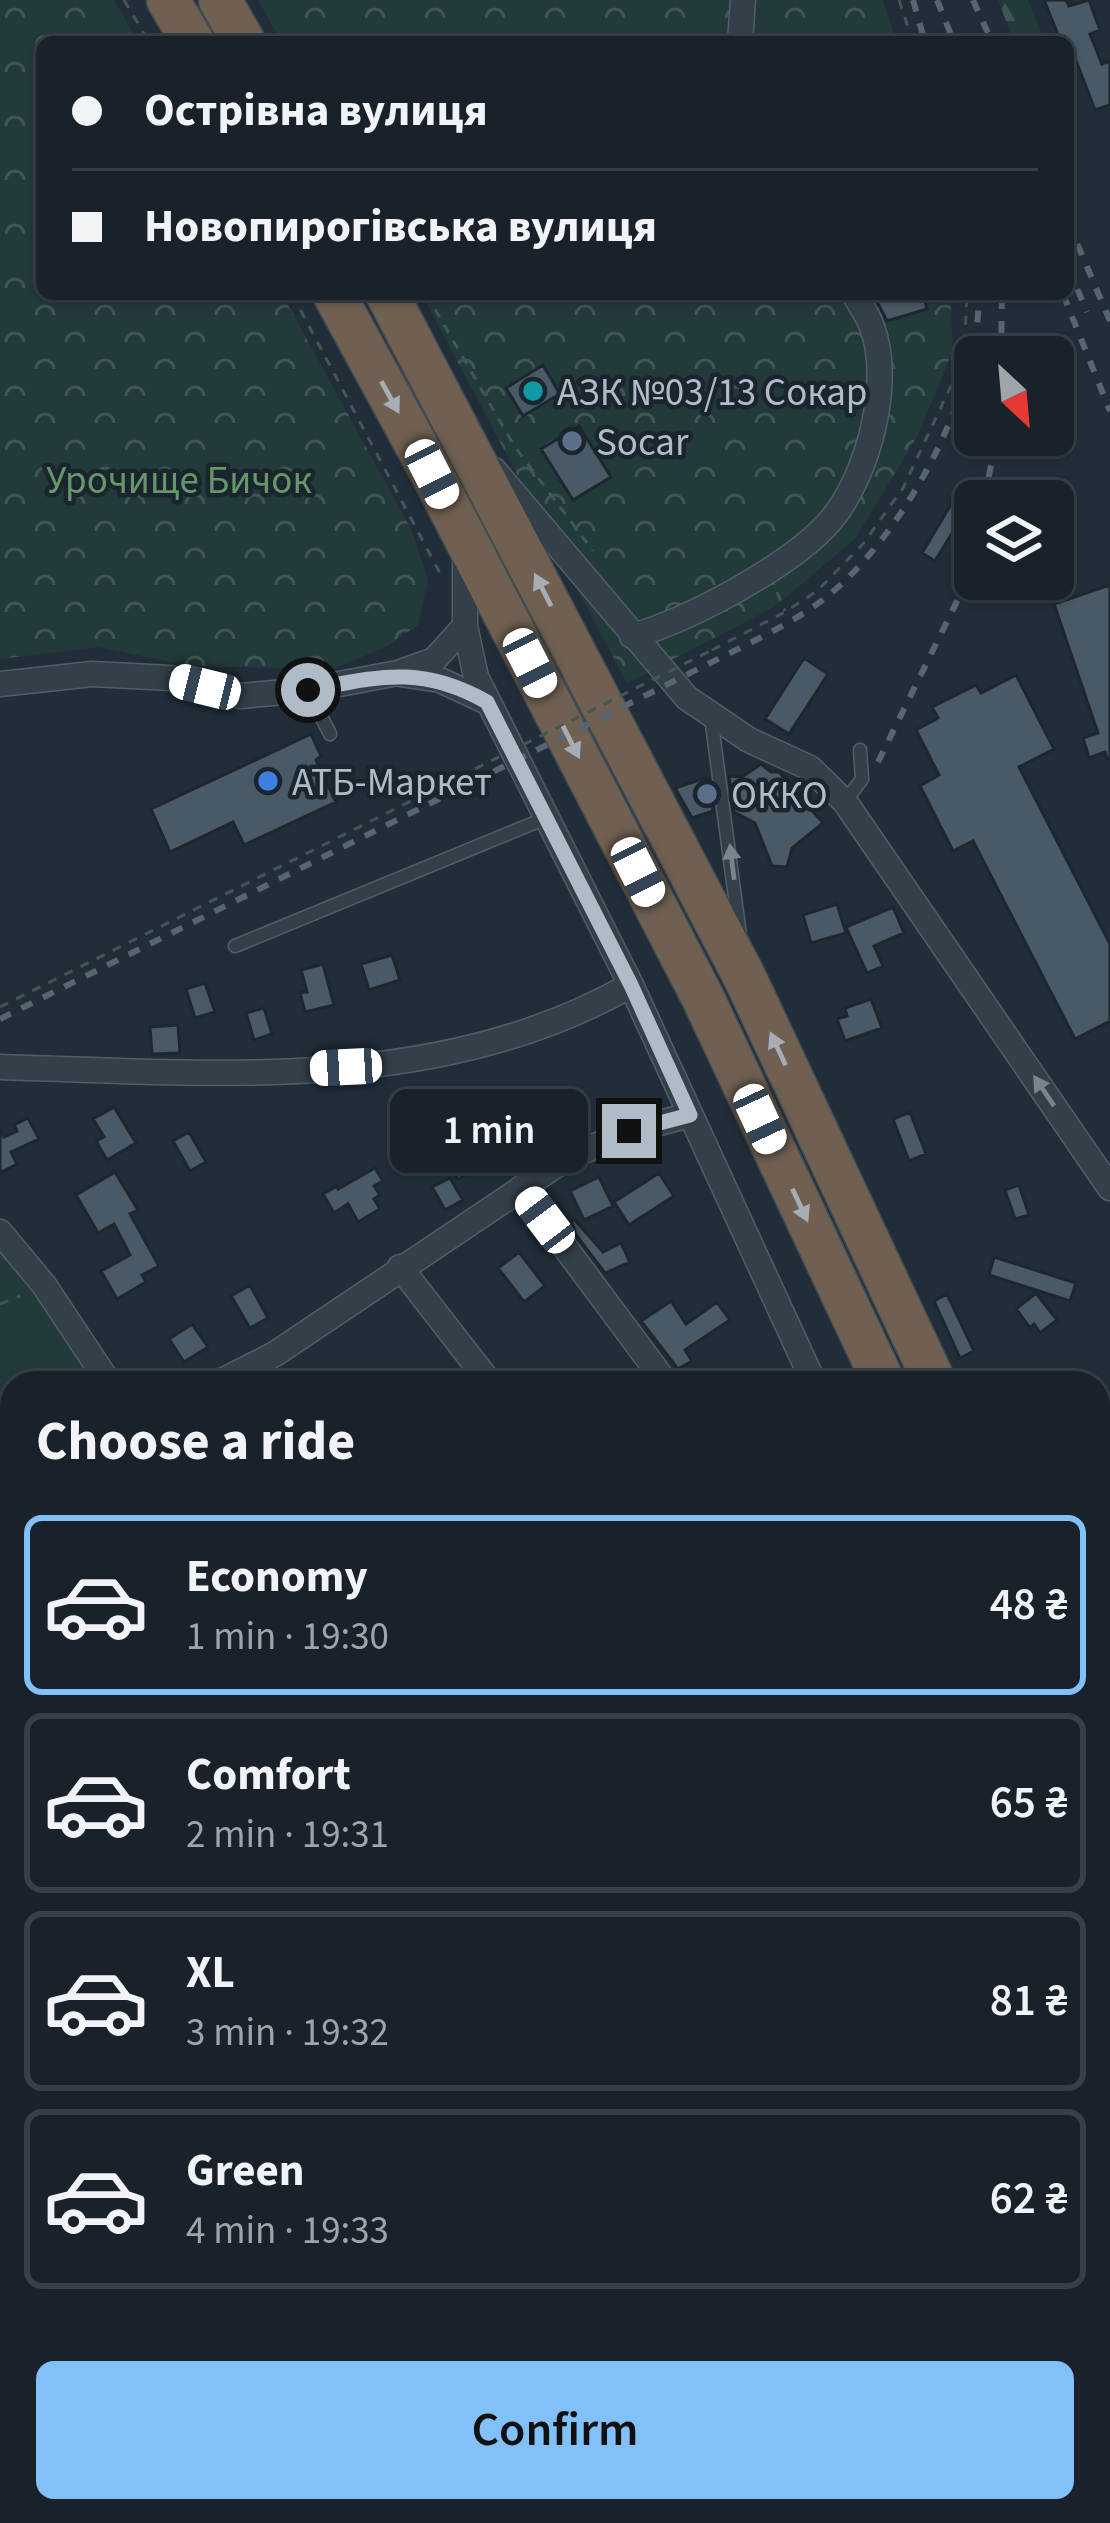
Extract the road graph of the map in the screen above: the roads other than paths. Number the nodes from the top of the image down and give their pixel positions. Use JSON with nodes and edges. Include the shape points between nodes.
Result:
{"nodes":[{"id":1,"x":168,"y":0,"type":"edge"},
{"id":2,"x":220,"y":0,"type":"edge"},
{"id":3,"x":743,"y":0,"type":"edge"},
{"id":4,"x":189,"y":36,"type":"edge"},
{"id":5,"x":241,"y":36,"type":"edge"},
{"id":6,"x":740,"y":36,"type":"edge"},
{"id":7,"x":337,"y":300,"type":"edge"},
{"id":8,"x":390,"y":300,"type":"edge"},
{"id":9,"x":857,"y":300,"type":"edge"},
{"id":10,"x":466,"y":438,"type":"junction"},
{"id":11,"x":465,"y":537,"type":"junction"},
{"id":12,"x":465,"y":626,"type":"junction"},
{"id":13,"x":632,"y":636,"type":"junction"},
{"id":14,"x":398,"y":673,"type":"junction"},
{"id":15,"x":0,"y":684,"type":"edge"},
{"id":16,"x":308,"y":690,"type":"junction"},
{"id":17,"x":487,"y":702,"type":"junction"},
{"id":18,"x":711,"y":717,"type":"junction"},
{"id":19,"x":329,"y":734,"type":"dead end"},
{"id":20,"x":860,"y":750,"type":"dead end"},
{"id":21,"x":844,"y":802,"type":"junction"},
{"id":22,"x":546,"y":818,"type":"junction"},
{"id":23,"x":235,"y":946,"type":"dead end"},
{"id":24,"x":745,"y":978,"type":"junction"},
{"id":25,"x":631,"y":985,"type":"junction"},
{"id":26,"x":0,"y":1067,"type":"edge"},
{"id":27,"x":690,"y":1115,"type":"junction"},
{"id":28,"x":521,"y":1188,"type":"junction"},
{"id":29,"x":1110,"y":1188,"type":"edge"},
{"id":30,"x":0,"y":1232,"type":"edge"},
{"id":31,"x":400,"y":1267,"type":"junction"},
{"id":32,"x":102,"y":1371,"type":"edge"},
{"id":33,"x":242,"y":1371,"type":"edge"},
{"id":34,"x":481,"y":1371,"type":"edge"},
{"id":35,"x":657,"y":1371,"type":"edge"},
{"id":36,"x":808,"y":1371,"type":"edge"},
{"id":37,"x":878,"y":1371,"type":"edge"},
{"id":38,"x":928,"y":1371,"type":"edge"}],
"edges":[{"from":1,"to":4,"type":"highway"},
{"from":2,"to":5,"type":"highway"},
{"from":3,"to":6,"type":"street"},
{"from":7,"to":11,"type":"highway","one_way":true},
{"from":8,"to":10,"type":"highway"},
{"from":9,"to":13,"type":"street","via":[[879,362],[876,411],[850,494],[829,524],[752,580]]},
{"from":10,"to":13,"type":"street"},
{"from":24,"to":10,"type":"highway","one_way":true},
{"from":11,"to":12,"type":"street"},
{"from":11,"to":37,"type":"highway","one_way":true,"via":[[703,998]]},
{"from":12,"to":14,"type":"street","via":[[434,660]]},
{"from":12,"to":17,"type":"street"},
{"from":13,"to":18,"type":"street"},
{"from":14,"to":16,"type":"street"},
{"from":14,"to":17,"type":"street","via":[[440,680]]},
{"from":15,"to":16,"type":"street","via":[[92,674],[170,678],[241,696]]},
{"from":16,"to":19,"type":"lane"},
{"from":17,"to":22,"type":"street"},
{"from":18,"to":21,"type":"street","via":[[810,768]]},
{"from":24,"to":18,"type":"lane","one_way":true},
{"from":20,"to":21,"type":"lane","via":[[862,779]]},
{"from":29,"to":21,"type":"street","one_way":true},
{"from":22,"to":23,"type":"lane"},
{"from":22,"to":25,"type":"street"},
{"from":38,"to":24,"type":"highway","one_way":true},
{"from":25,"to":26,"type":"street","via":[[506,1041],[430,1059],[221,1074]]},
{"from":25,"to":27,"type":"street"},
{"from":27,"to":28,"type":"street","via":[[596,1144]]},
{"from":27,"to":36,"type":"street"},
{"from":28,"to":31,"type":"street"},
{"from":28,"to":35,"type":"street"},
{"from":30,"to":32,"type":"street"},
{"from":31,"to":33,"type":"street"},
{"from":31,"to":34,"type":"street"}]}
